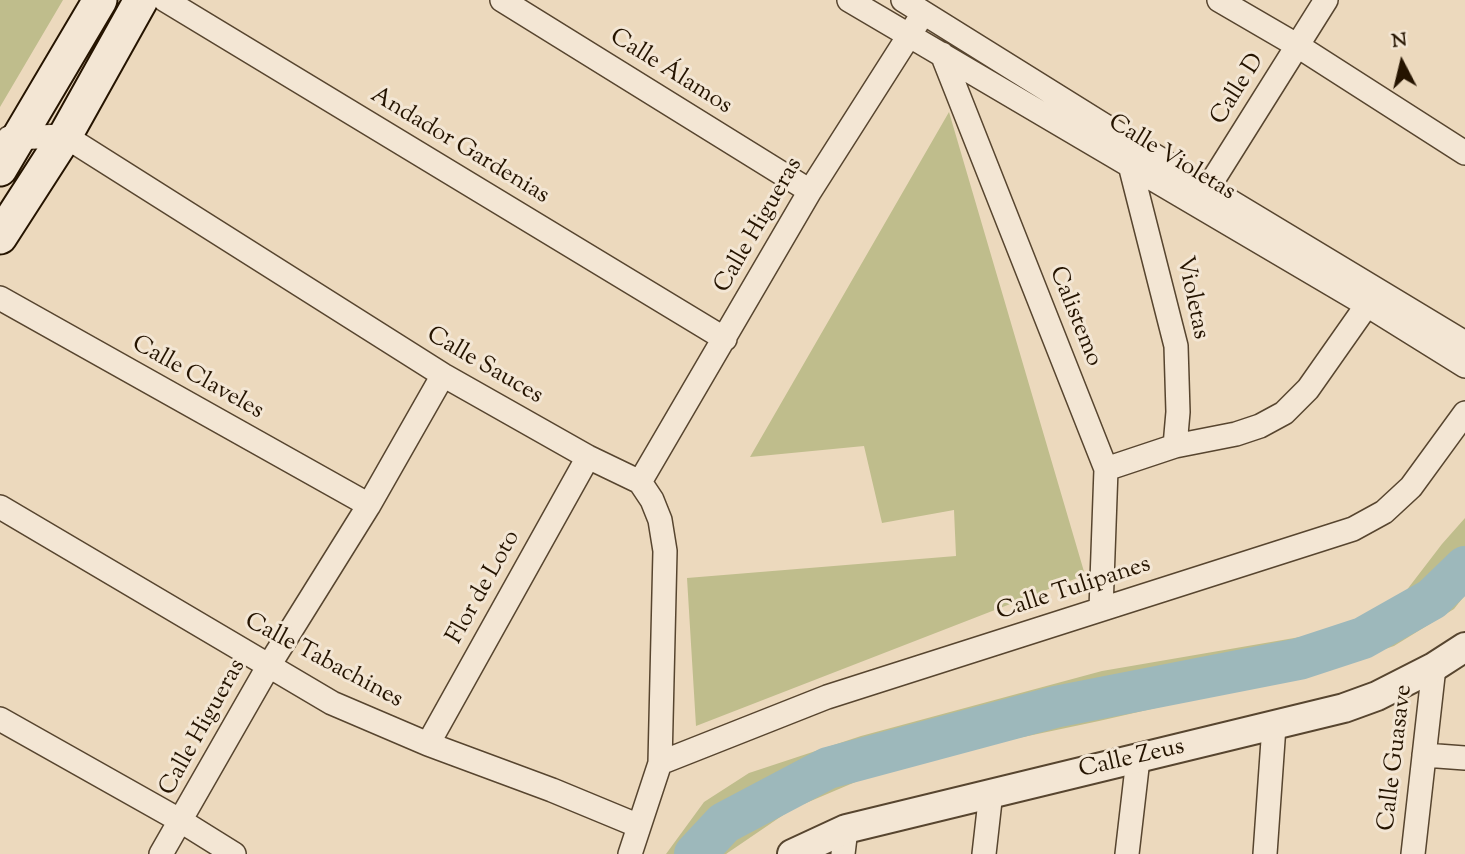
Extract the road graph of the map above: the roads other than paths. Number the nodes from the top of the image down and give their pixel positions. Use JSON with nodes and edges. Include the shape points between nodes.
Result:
{"nodes":[{"id":1,"x":100,"y":0,"type":"edge"},
{"id":2,"x":141,"y":0,"type":"edge"},
{"id":3,"x":165,"y":0,"type":"edge"},
{"id":4,"x":502,"y":0,"type":"edge"},
{"id":5,"x":849,"y":0,"type":"edge"},
{"id":6,"x":903,"y":0,"type":"edge"},
{"id":7,"x":1219,"y":0,"type":"edge"},
{"id":8,"x":1325,"y":0,"type":"edge"},
{"id":9,"x":927,"y":6,"type":"edge"},
{"id":10,"x":911,"y":35,"type":"junction"},
{"id":11,"x":1298,"y":46,"type":"junction"},
{"id":12,"x":942,"y":54,"type":"junction"},
{"id":13,"x":65,"y":136,"type":"junction"},
{"id":14,"x":9,"y":138,"type":"edge"},
{"id":15,"x":1465,"y":153,"type":"edge"},
{"id":16,"x":1130,"y":165,"type":"junction"},
{"id":17,"x":0,"y":169,"type":"edge"},
{"id":18,"x":810,"y":191,"type":"junction"},
{"id":19,"x":1198,"y":194,"type":"junction"},
{"id":20,"x":0,"y":237,"type":"edge"},
{"id":21,"x":0,"y":298,"type":"edge"},
{"id":22,"x":1367,"y":305,"type":"junction"},
{"id":23,"x":725,"y":338,"type":"junction"},
{"id":24,"x":1465,"y":343,"type":"edge"},
{"id":25,"x":1465,"y":366,"type":"edge"},
{"id":26,"x":443,"y":375,"type":"junction"},
{"id":27,"x":1465,"y":413,"type":"edge"},
{"id":28,"x":1175,"y":446,"type":"junction"},
{"id":29,"x":588,"y":457,"type":"junction"},
{"id":30,"x":1106,"y":469,"type":"junction"},
{"id":31,"x":640,"y":482,"type":"junction"},
{"id":32,"x":369,"y":506,"type":"junction"},
{"id":33,"x":0,"y":507,"type":"edge"},
{"id":34,"x":1101,"y":609,"type":"junction"},
{"id":35,"x":1465,"y":647,"type":"edge"},
{"id":36,"x":268,"y":667,"type":"junction"},
{"id":37,"x":1434,"y":667,"type":"junction"},
{"id":38,"x":0,"y":719,"type":"edge"},
{"id":39,"x":1274,"y":726,"type":"junction"},
{"id":40,"x":428,"y":744,"type":"junction"},
{"id":41,"x":1424,"y":755,"type":"junction"},
{"id":42,"x":1465,"y":758,"type":"edge"},
{"id":43,"x":1138,"y":759,"type":"junction"},
{"id":44,"x":660,"y":763,"type":"junction"},
{"id":45,"x":991,"y":792,"type":"junction"},
{"id":46,"x":181,"y":821,"type":"junction"},
{"id":47,"x":639,"y":826,"type":"junction"},
{"id":48,"x":845,"y":842,"type":"edge"},
{"id":49,"x":161,"y":854,"type":"edge"},
{"id":50,"x":234,"y":854,"type":"edge"},
{"id":51,"x":630,"y":854,"type":"edge"},
{"id":52,"x":792,"y":854,"type":"edge"},
{"id":53,"x":984,"y":854,"type":"edge"},
{"id":54,"x":1127,"y":854,"type":"edge"},
{"id":55,"x":1265,"y":854,"type":"edge"},
{"id":56,"x":1413,"y":854,"type":"edge"}],
"edges":[{"from":1,"to":14,"type":"main road"},
{"from":2,"to":13,"type":"main road"},
{"from":3,"to":23,"type":"street","name":"Andador Gardenias"},
{"from":4,"to":18,"type":"street","name":"Calle Álamos"},
{"from":5,"to":10,"type":"street","name":"Calle Violetas"},
{"from":6,"to":9,"type":"street","name":"Calle Violetas"},
{"from":7,"to":11,"type":"street"},
{"from":8,"to":11,"type":"street","name":"Calle D"},
{"from":9,"to":10,"type":"street","name":"Calle Higueras"},
{"from":9,"to":19,"type":"street","name":"Calle Violetas"},
{"from":10,"to":12,"type":"street","name":"Calle Violetas"},
{"from":10,"to":18,"type":"street","name":"Calle Higueras"},
{"from":11,"to":15,"type":"street"},
{"from":11,"to":19,"type":"street","name":"Calle D"},
{"from":12,"to":16,"type":"street","name":"Calle Violetas"},
{"from":12,"to":30,"type":"street","name":"Calistemo"},
{"from":13,"to":14,"type":"street"},
{"from":13,"to":20,"type":"main road"},
{"from":13,"to":26,"type":"street","name":"Calle Sauces"},
{"from":14,"to":17,"type":"main road"},
{"from":16,"to":19,"type":"street","name":"Calle Violetas"},
{"from":16,"to":28,"type":"street","name":"Violetas","via":[[1176,346]]},
{"from":18,"to":23,"type":"street","name":"Calle Higueras"},
{"from":19,"to":22,"type":"street","name":"Calle Violetas"},
{"from":19,"to":24,"type":"street","name":"Calle Violetas"},
{"from":21,"to":32,"type":"street","name":"Calle Claveles"},
{"from":22,"to":25,"type":"street","name":"Calle Violetas"},
{"from":22,"to":28,"type":"street","via":[[1308,389],[1284,413],[1237,434]]},
{"from":23,"to":31,"type":"street","name":"Calle Higueras"},
{"from":26,"to":29,"type":"street","name":"Calle Sauces"},
{"from":26,"to":32,"type":"street","name":"Calle Higueras"},
{"from":27,"to":34,"type":"street","name":"Calle Tulipanes","via":[[1411,487],[1384,512],[1353,529]]},
{"from":28,"to":30,"type":"street"},
{"from":29,"to":31,"type":"street","name":"Calle Sauces"},
{"from":29,"to":40,"type":"street","name":"Flor de Loto"},
{"from":30,"to":34,"type":"street","name":"Calistemo"},
{"from":31,"to":44,"type":"street","via":[[656,510],[665,551]]},
{"from":32,"to":36,"type":"street","name":"Calle Higueras"},
{"from":33,"to":36,"type":"street","name":"Calle Tabachines"},
{"from":34,"to":44,"type":"street","name":"Calle Tulipanes","via":[[827,697]]},
{"from":35,"to":37,"type":"street","name":"Calle Zeus"},
{"from":36,"to":40,"type":"street","name":"Calle Tabachines","via":[[332,702]]},
{"from":36,"to":46,"type":"street","name":"Calle Higueras"},
{"from":37,"to":39,"type":"street","name":"Calle Zeus","via":[[1377,696]]},
{"from":37,"to":41,"type":"street","name":"Calle Guasave"},
{"from":38,"to":46,"type":"street"},
{"from":39,"to":43,"type":"street","name":"Calle Zeus"},
{"from":39,"to":55,"type":"street"},
{"from":40,"to":47,"type":"street","name":"Calle Tabachines"},
{"from":41,"to":42,"type":"street"},
{"from":41,"to":56,"type":"street","name":"Calle Guasave"},
{"from":43,"to":45,"type":"street","name":"Calle Zeus"},
{"from":43,"to":54,"type":"street"},
{"from":44,"to":47,"type":"street"},
{"from":45,"to":48,"type":"street","name":"Calle Zeus"},
{"from":45,"to":53,"type":"street"},
{"from":46,"to":49,"type":"street","name":"Calle Higueras"},
{"from":46,"to":50,"type":"street"},
{"from":47,"to":51,"type":"street"},
{"from":48,"to":52,"type":"street","name":"Calle Zeus"}]}
